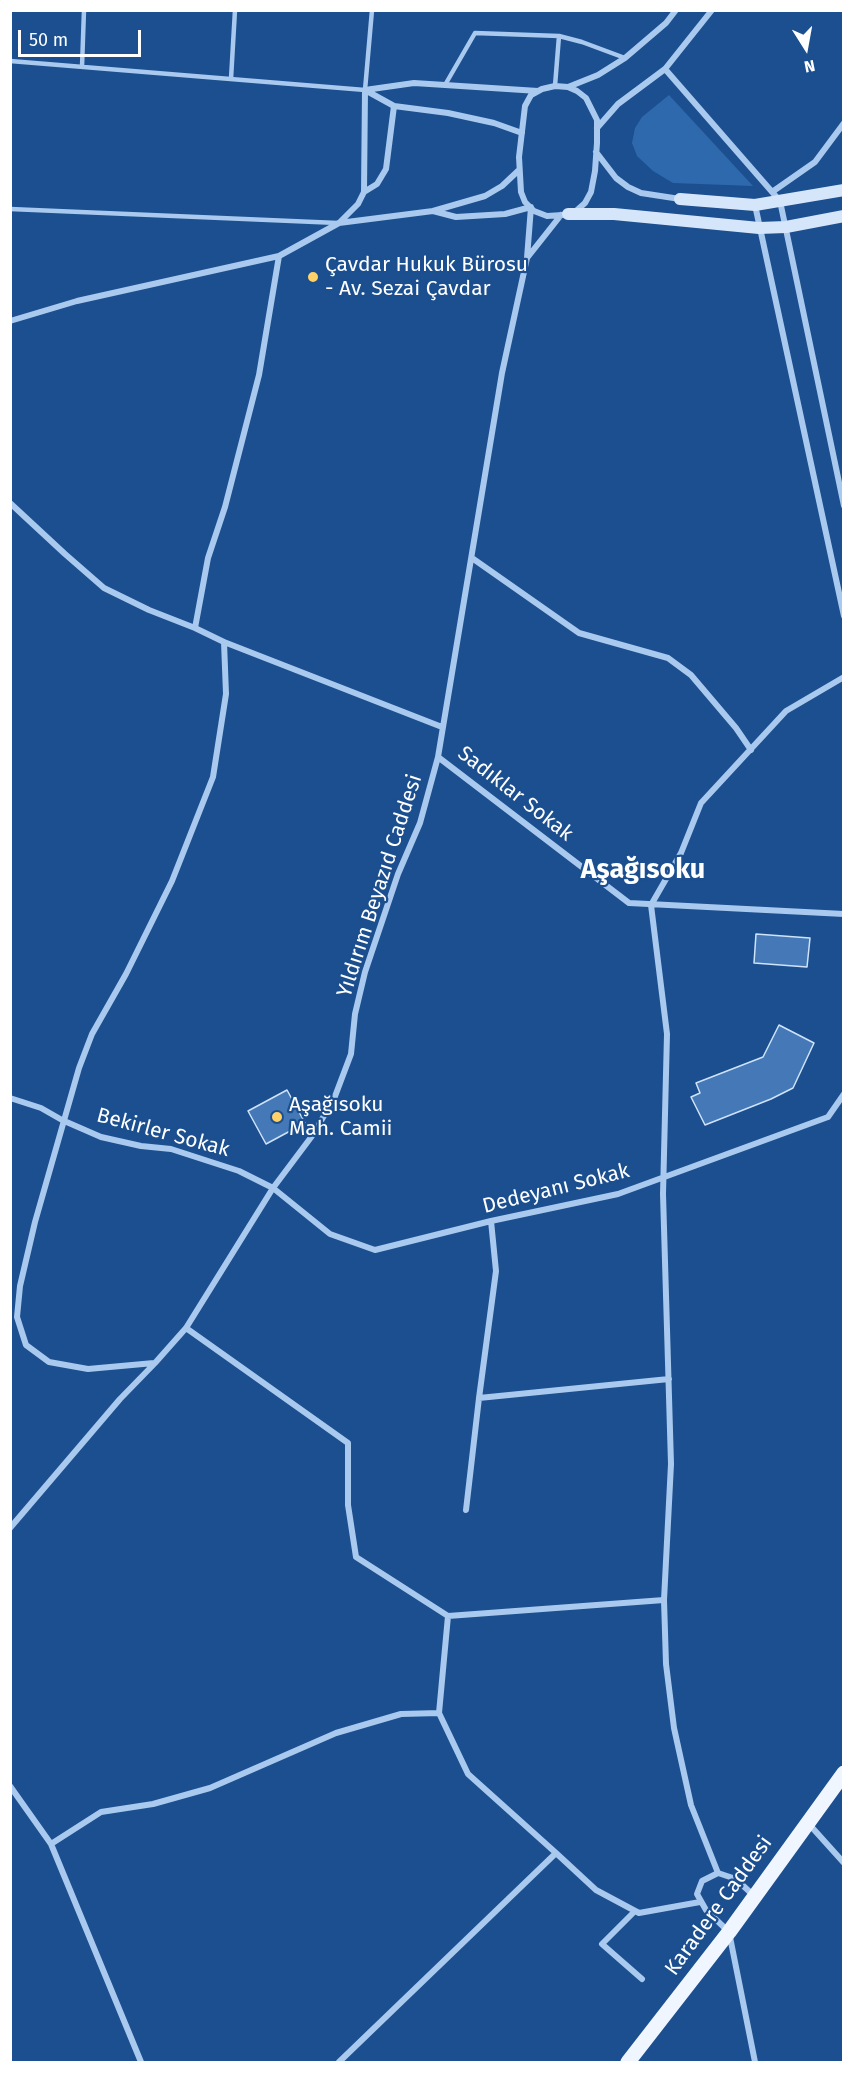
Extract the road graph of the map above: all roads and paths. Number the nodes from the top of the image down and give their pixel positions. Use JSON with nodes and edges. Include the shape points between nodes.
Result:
{"nodes":[{"id":1,"x":84,"y":10,"type":"edge"},
{"id":2,"x":235,"y":10,"type":"edge"},
{"id":3,"x":372,"y":10,"type":"edge"},
{"id":4,"x":676,"y":10,"type":"edge"},
{"id":5,"x":712,"y":10,"type":"edge"},
{"id":6,"x":559,"y":36,"type":"junction"},
{"id":7,"x":626,"y":58,"type":"junction"},
{"id":8,"x":10,"y":61,"type":"edge"},
{"id":9,"x":82,"y":67,"type":"junction"},
{"id":10,"x":665,"y":69,"type":"junction"},
{"id":11,"x":231,"y":79,"type":"junction"},
{"id":12,"x":445,"y":85,"type":"junction"},
{"id":13,"x":555,"y":86,"type":"junction"},
{"id":14,"x":568,"y":87,"type":"junction"},
{"id":15,"x":365,"y":90,"type":"junction"},
{"id":16,"x":539,"y":91,"type":"junction"},
{"id":17,"x":394,"y":106,"type":"junction"},
{"id":18,"x":843,"y":123,"type":"edge"},
{"id":19,"x":597,"y":128,"type":"junction"},
{"id":20,"x":522,"y":133,"type":"junction"},
{"id":21,"x":596,"y":152,"type":"junction"},
{"id":22,"x":519,"y":170,"type":"junction"},
{"id":23,"x":843,"y":190,"type":"edge"},
{"id":24,"x":364,"y":192,"type":"junction"},
{"id":25,"x":776,"y":197,"type":"junction"},
{"id":26,"x":680,"y":199,"type":"joint"},
{"id":27,"x":755,"y":205,"type":"junction"},
{"id":28,"x":531,"y":207,"type":"junction"},
{"id":29,"x":10,"y":209,"type":"edge"},
{"id":30,"x":433,"y":211,"type":"junction"},
{"id":31,"x":565,"y":214,"type":"junction"},
{"id":32,"x":843,"y":216,"type":"edge"},
{"id":33,"x":339,"y":223,"type":"junction"},
{"id":34,"x":786,"y":227,"type":"junction"},
{"id":35,"x":759,"y":228,"type":"junction"},
{"id":36,"x":279,"y":256,"type":"junction"},
{"id":37,"x":527,"y":258,"type":"junction"},
{"id":38,"x":10,"y":321,"type":"edge"},
{"id":39,"x":10,"y":502,"type":"edge"},
{"id":40,"x":843,"y":506,"type":"edge"},
{"id":41,"x":472,"y":558,"type":"junction"},
{"id":42,"x":843,"y":616,"type":"edge"},
{"id":43,"x":195,"y":628,"type":"junction"},
{"id":44,"x":224,"y":642,"type":"junction"},
{"id":45,"x":843,"y":677,"type":"edge"},
{"id":46,"x":442,"y":728,"type":"junction"},
{"id":47,"x":751,"y":750,"type":"junction"},
{"id":48,"x":438,"y":757,"type":"junction"},
{"id":49,"x":651,"y":905,"type":"junction"},
{"id":50,"x":843,"y":914,"type":"edge"},
{"id":51,"x":843,"y":1094,"type":"edge"},
{"id":52,"x":10,"y":1098,"type":"edge"},
{"id":53,"x":62,"y":1120,"type":"junction"},
{"id":54,"x":664,"y":1177,"type":"junction"},
{"id":55,"x":273,"y":1188,"type":"junction"},
{"id":56,"x":491,"y":1221,"type":"junction"},
{"id":57,"x":186,"y":1328,"type":"junction"},
{"id":58,"x":155,"y":1363,"type":"junction"},
{"id":59,"x":669,"y":1379,"type":"junction"},
{"id":60,"x":479,"y":1398,"type":"junction"},
{"id":61,"x":466,"y":1510,"type":"dead end"},
{"id":62,"x":10,"y":1528,"type":"edge"},
{"id":63,"x":664,"y":1600,"type":"junction"},
{"id":64,"x":448,"y":1616,"type":"junction"},
{"id":65,"x":439,"y":1713,"type":"junction"},
{"id":66,"x":843,"y":1773,"type":"edge"},
{"id":67,"x":10,"y":1786,"type":"edge"},
{"id":68,"x":807,"y":1822,"type":"junction"},
{"id":69,"x":51,"y":1844,"type":"junction"},
{"id":70,"x":556,"y":1853,"type":"junction"},
{"id":71,"x":843,"y":1863,"type":"edge"},
{"id":72,"x":718,"y":1873,"type":"junction"},
{"id":73,"x":753,"y":1895,"type":"junction"},
{"id":74,"x":700,"y":1902,"type":"junction"},
{"id":75,"x":635,"y":1911,"type":"junction"},
{"id":76,"x":729,"y":1932,"type":"junction"},
{"id":77,"x":642,"y":1979,"type":"dead end"},
{"id":78,"x":141,"y":2062,"type":"edge"},
{"id":79,"x":339,"y":2062,"type":"edge"},
{"id":80,"x":628,"y":2062,"type":"edge"},
{"id":81,"x":755,"y":2062,"type":"edge"}],
"edges":[{"from":1,"to":9,"type":"lane"},
{"from":2,"to":11,"type":"lane"},
{"from":3,"to":15,"type":"lane"},
{"from":4,"to":7,"type":"street"},
{"from":5,"to":10,"type":"street"},
{"from":6,"to":7,"type":"lane"},
{"from":6,"to":12,"type":"lane","via":[[475,33]]},
{"from":6,"to":13,"type":"lane"},
{"from":7,"to":14,"type":"street"},
{"from":8,"to":9,"type":"lane"},
{"from":9,"to":11,"type":"lane"},
{"from":10,"to":19,"type":"street","via":[[618,104]]},
{"from":10,"to":25,"type":"street"},
{"from":11,"to":15,"type":"lane"},
{"from":12,"to":15,"type":"street","via":[[414,83]]},
{"from":12,"to":16,"type":"street"},
{"from":13,"to":14,"type":"street"},
{"from":13,"to":16,"type":"street"},
{"from":14,"to":19,"type":"street","via":[[586,98],[593,108]]},
{"from":15,"to":17,"type":"street"},
{"from":15,"to":24,"type":"street"},
{"from":16,"to":20,"type":"street","via":[[531,95],[525,106]]},
{"from":17,"to":20,"type":"street","via":[[448,113]]},
{"from":17,"to":24,"type":"street","via":[[386,169],[377,184]]},
{"from":18,"to":25,"type":"street","via":[[815,162]]},
{"from":19,"to":21,"type":"street"},
{"from":20,"to":22,"type":"street"},
{"from":21,"to":26,"type":"street","via":[[628,188]]},
{"from":21,"to":31,"type":"street","via":[[595,171],[585,203]]},
{"from":22,"to":28,"type":"street","via":[[520,192]]},
{"from":22,"to":30,"type":"street","via":[[485,196]]},
{"from":23,"to":25,"type":"main road"},
{"from":24,"to":33,"type":"street"},
{"from":25,"to":27,"type":"main road"},
{"from":25,"to":34,"type":"street"},
{"from":26,"to":27,"type":"main road"},
{"from":27,"to":35,"type":"street"},
{"from":28,"to":30,"type":"street","via":[[505,214],[456,217]]},
{"from":28,"to":31,"type":"street","via":[[547,216]]},
{"from":28,"to":37,"type":"street","name":"Yıldırım Beyazıd Caddesi"},
{"from":29,"to":33,"type":"lane"},
{"from":30,"to":33,"type":"street"},
{"from":31,"to":35,"type":"main road","via":[[614,214]]},
{"from":31,"to":37,"type":"street"},
{"from":32,"to":34,"type":"main road"},
{"from":33,"to":36,"type":"street"},
{"from":34,"to":35,"type":"main road"},
{"from":34,"to":40,"type":"street"},
{"from":35,"to":42,"type":"street"},
{"from":36,"to":38,"type":"street","via":[[76,301]]},
{"from":36,"to":43,"type":"street","via":[[259,375],[208,558]]},
{"from":37,"to":41,"type":"street","name":"Yıldırım Beyazıd Caddesi","via":[[502,374]]},
{"from":39,"to":43,"type":"street","via":[[104,588]]},
{"from":41,"to":46,"type":"street","name":"Yıldırım Beyazıd Caddesi"},
{"from":41,"to":47,"type":"street","via":[[579,633],[668,658],[691,675]]},
{"from":43,"to":44,"type":"street"},
{"from":44,"to":46,"type":"street"},
{"from":44,"to":53,"type":"street","via":[[226,694],[213,777],[172,881],[92,1034]]},
{"from":45,"to":47,"type":"street","via":[[786,711]]},
{"from":46,"to":48,"type":"street","name":"Yıldırım Beyazıd Caddesi"},
{"from":47,"to":49,"type":"street","via":[[701,803],[681,853]]},
{"from":48,"to":49,"type":"street","name":"Sadıklar Sokak","via":[[629,903]]},
{"from":48,"to":55,"type":"street","name":"Yıldırım Beyazıd Caddesi","via":[[420,823],[365,972],[351,1054],[334,1099]]},
{"from":49,"to":50,"type":"street","name":"Sadıklar Sokak"},
{"from":49,"to":54,"type":"street","via":[[667,1034]]},
{"from":51,"to":54,"type":"street","name":"Dedeyanı Sokak","via":[[828,1117]]},
{"from":52,"to":53,"type":"street","name":"Bekirler Sokak","via":[[42,1107]]},
{"from":53,"to":55,"type":"street","name":"Bekirler Sokak","via":[[101,1137],[171,1149],[213,1162]]},
{"from":53,"to":58,"type":"street","via":[[20,1286],[17,1317],[26,1345],[49,1362],[88,1369]]},
{"from":54,"to":56,"type":"street","name":"Dedeyanı Sokak","via":[[618,1194]]},
{"from":54,"to":59,"type":"street"},
{"from":55,"to":56,"type":"street","name":"Dedeyanı Sokak","via":[[330,1234],[375,1250]]},
{"from":55,"to":57,"type":"street","name":"Yıldırım Beyazıd Caddesi"},
{"from":56,"to":60,"type":"street","via":[[496,1271]]},
{"from":57,"to":58,"type":"street","name":"Yıldırım Beyazıd Caddesi"},
{"from":57,"to":64,"type":"street","via":[[348,1443],[348,1505],[356,1557]]},
{"from":58,"to":62,"type":"street","name":"Yıldırım Beyazıd Caddesi"},
{"from":59,"to":60,"type":"street"},
{"from":59,"to":63,"type":"street","via":[[671,1464]]},
{"from":60,"to":61,"type":"street"},
{"from":63,"to":64,"type":"street"},
{"from":63,"to":72,"type":"street","via":[[674,1728],[691,1805]]},
{"from":64,"to":65,"type":"street"},
{"from":65,"to":69,"type":"street","via":[[401,1714],[336,1733],[210,1788],[153,1804],[101,1812]]},
{"from":65,"to":70,"type":"street","via":[[468,1774]]},
{"from":66,"to":68,"type":"main road","name":"Karadere Caddesi"},
{"from":67,"to":69,"type":"street"},
{"from":68,"to":71,"type":"street"},
{"from":68,"to":73,"type":"main road","name":"Karadere Caddesi"},
{"from":69,"to":78,"type":"street"},
{"from":70,"to":75,"type":"street","via":[[596,1890]]},
{"from":70,"to":79,"type":"street"},
{"from":72,"to":73,"type":"street","via":[[736,1880]]},
{"from":72,"to":74,"type":"street","via":[[702,1881],[697,1894]]},
{"from":73,"to":76,"type":"main road","name":"Karadere Caddesi"},
{"from":74,"to":75,"type":"street"},
{"from":74,"to":76,"type":"street"},
{"from":75,"to":77,"type":"street","via":[[602,1944]]},
{"from":76,"to":80,"type":"main road","name":"Karadere Caddesi"},
{"from":76,"to":81,"type":"street"}]}
